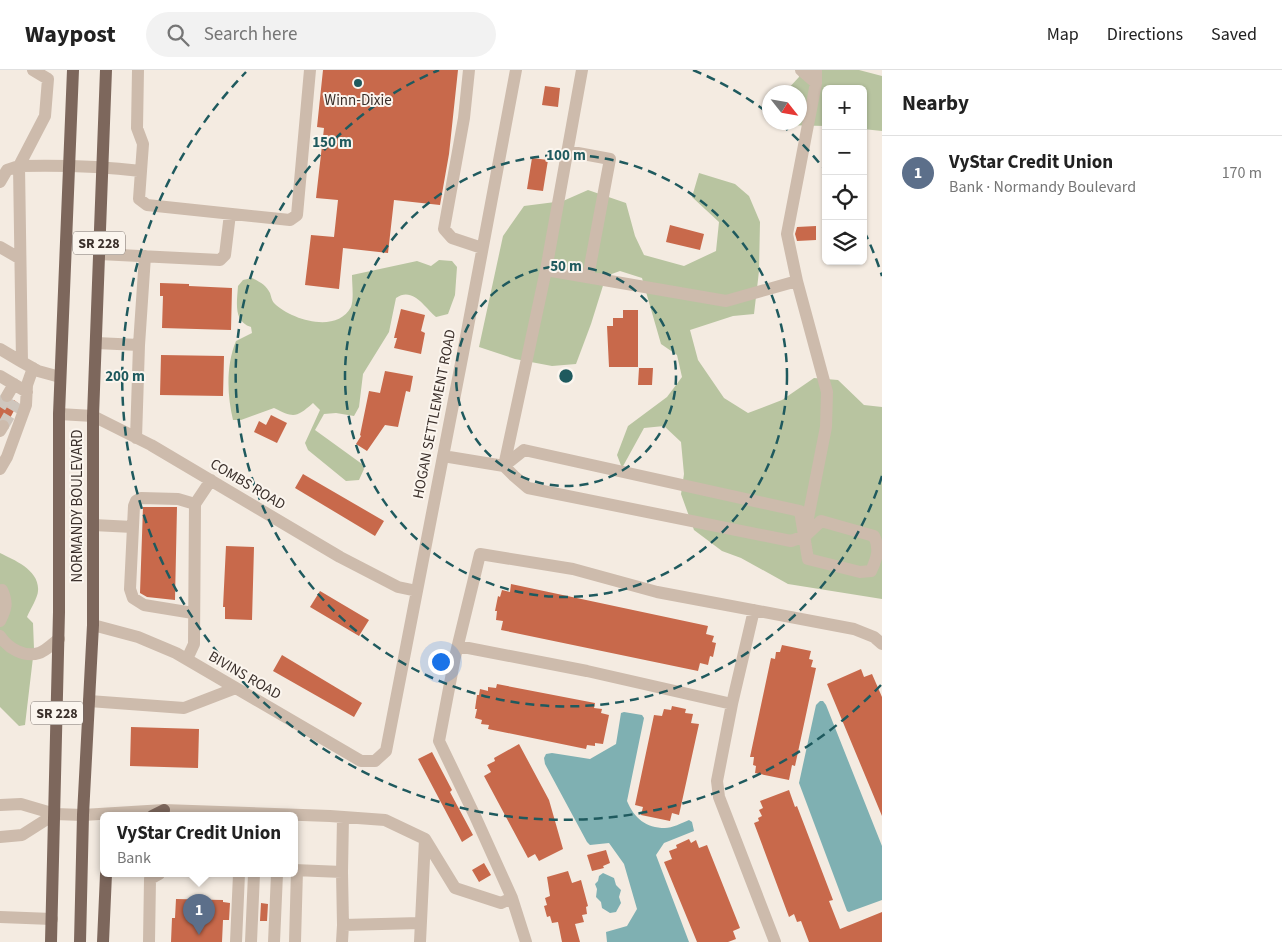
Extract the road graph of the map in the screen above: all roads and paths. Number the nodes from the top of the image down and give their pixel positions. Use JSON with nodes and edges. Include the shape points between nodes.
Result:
{"nodes":[{"id":1,"x":33,"y":70,"type":"edge"},
{"id":2,"x":73,"y":70,"type":"edge"},
{"id":3,"x":106,"y":70,"type":"edge"},
{"id":4,"x":138,"y":70,"type":"edge"},
{"id":5,"x":310,"y":70,"type":"edge"},
{"id":6,"x":469,"y":70,"type":"edge"},
{"id":7,"x":516,"y":70,"type":"edge"},
{"id":8,"x":582,"y":70,"type":"edge"},
{"id":9,"x":801,"y":70,"type":"edge"},
{"id":10,"x":816,"y":77,"type":"edge"},
{"id":11,"x":567,"y":151,"type":"junction"},
{"id":12,"x":69,"y":165,"type":"junction"},
{"id":13,"x":19,"y":166,"type":"junction"},
{"id":14,"x":102,"y":166,"type":"junction"},
{"id":15,"x":141,"y":171,"type":"junction"},
{"id":16,"x":0,"y":182,"type":"edge"},
{"id":17,"x":230,"y":214,"type":"junction"},
{"id":18,"x":0,"y":247,"type":"edge"},
{"id":19,"x":482,"y":248,"type":"junction"},
{"id":20,"x":99,"y":254,"type":"junction"},
{"id":21,"x":145,"y":256,"type":"junction"},
{"id":22,"x":20,"y":258,"type":"junction"},
{"id":23,"x":546,"y":270,"type":"junction"},
{"id":24,"x":588,"y":277,"type":"junction"},
{"id":25,"x":797,"y":282,"type":"junction"},
{"id":26,"x":96,"y":343,"type":"junction"},
{"id":27,"x":139,"y":345,"type":"junction"},
{"id":28,"x":0,"y":349,"type":"edge"},
{"id":29,"x":27,"y":365,"type":"junction"},
{"id":30,"x":0,"y":376,"type":"edge"},
{"id":31,"x":60,"y":377,"type":"junction"},
{"id":32,"x":21,"y":389,"type":"junction"},
{"id":33,"x":12,"y":399,"type":"tunnel mouth"},
{"id":34,"x":59,"y":414,"type":"junction"},
{"id":35,"x":93,"y":416,"type":"junction"},
{"id":36,"x":136,"y":438,"type":"junction"},
{"id":37,"x":5,"y":443,"type":"edge"},
{"id":38,"x":443,"y":456,"type":"junction"},
{"id":39,"x":504,"y":466,"type":"junction"},
{"id":40,"x":0,"y":469,"type":"edge"},
{"id":41,"x":211,"y":480,"type":"junction"},
{"id":42,"x":195,"y":504,"type":"junction"},
{"id":43,"x":93,"y":525,"type":"junction"},
{"id":44,"x":133,"y":527,"type":"junction"},
{"id":45,"x":805,"y":536,"type":"junction"},
{"id":46,"x":2,"y":590,"type":"dead end"},
{"id":47,"x":417,"y":591,"type":"junction"},
{"id":48,"x":754,"y":610,"type":"junction"},
{"id":49,"x":193,"y":613,"type":"junction"},
{"id":50,"x":0,"y":621,"type":"edge"},
{"id":51,"x":93,"y":625,"type":"junction"},
{"id":52,"x":0,"y":636,"type":"edge"},
{"id":53,"x":59,"y":639,"type":"junction"},
{"id":54,"x":882,"y":644,"type":"edge"},
{"id":55,"x":458,"y":646,"type":"junction"},
{"id":56,"x":187,"y":660,"type":"junction"},
{"id":57,"x":236,"y":688,"type":"junction"},
{"id":58,"x":89,"y":701,"type":"junction"},
{"id":59,"x":732,"y":704,"type":"junction"},
{"id":60,"x":375,"y":761,"type":"joint"},
{"id":61,"x":0,"y":805,"type":"edge"},
{"id":62,"x":164,"y":810,"type":"junction"},
{"id":63,"x":132,"y":812,"type":"edge"},
{"id":64,"x":160,"y":812,"type":"edge"},
{"id":65,"x":215,"y":812,"type":"edge"},
{"id":66,"x":55,"y":814,"type":"junction"},
{"id":67,"x":100,"y":814,"type":"edge"},
{"id":68,"x":84,"y":815,"type":"junction"},
{"id":69,"x":298,"y":815,"type":"edge"},
{"id":70,"x":343,"y":817,"type":"junction"},
{"id":71,"x":0,"y":837,"type":"edge"},
{"id":72,"x":425,"y":839,"type":"junction"},
{"id":73,"x":298,"y":870,"type":"edge"},
{"id":74,"x":342,"y":872,"type":"junction"},
{"id":75,"x":106,"y":877,"type":"edge"},
{"id":76,"x":154,"y":877,"type":"edge"},
{"id":77,"x":231,"y":877,"type":"edge"},
{"id":78,"x":239,"y":877,"type":"edge"},
{"id":79,"x":246,"y":877,"type":"edge"},
{"id":80,"x":254,"y":877,"type":"edge"},
{"id":81,"x":262,"y":877,"type":"edge"},
{"id":82,"x":277,"y":877,"type":"edge"},
{"id":83,"x":295,"y":877,"type":"edge"},
{"id":84,"x":512,"y":898,"type":"junction"},
{"id":85,"x":0,"y":916,"type":"edge"},
{"id":86,"x":52,"y":919,"type":"junction"},
{"id":87,"x":420,"y":923,"type":"junction"},
{"id":88,"x":343,"y":925,"type":"junction"},
{"id":89,"x":51,"y":942,"type":"edge"},
{"id":90,"x":80,"y":942,"type":"edge"},
{"id":91,"x":102,"y":942,"type":"edge"},
{"id":92,"x":148,"y":942,"type":"edge"},
{"id":93,"x":228,"y":942,"type":"edge"},
{"id":94,"x":236,"y":942,"type":"edge"},
{"id":95,"x":243,"y":942,"type":"edge"},
{"id":96,"x":251,"y":942,"type":"edge"},
{"id":97,"x":259,"y":942,"type":"edge"},
{"id":98,"x":274,"y":942,"type":"edge"},
{"id":99,"x":295,"y":942,"type":"edge"},
{"id":100,"x":342,"y":942,"type":"edge"},
{"id":101,"x":420,"y":942,"type":"edge"},
{"id":102,"x":526,"y":942,"type":"edge"},
{"id":103,"x":775,"y":942,"type":"edge"}],
"edges":[{"from":1,"to":13,"type":"street","via":[[48,79],[45,116]]},
{"from":2,"to":12,"type":"main road","name":"NORMANDY BOULEVARD","number":"SR 228"},
{"from":3,"to":14,"type":"main road","name":"NORMANDY BOULEVARD","number":"SR 228"},
{"from":4,"to":15,"type":"street","via":[[137,128],[143,144]]},
{"from":5,"to":17,"type":"street","via":[[297,216],[290,220]]},
{"from":6,"to":19,"type":"street","via":[[464,118],[444,229],[452,238]]},
{"from":7,"to":19,"type":"street","name":"HOGAN SETTLEMENT ROAD"},
{"from":8,"to":11,"type":"street"},
{"from":9,"to":10,"type":"street"},
{"from":10,"to":25,"type":"street","via":[[787,234]]},
{"from":11,"to":23,"type":"street"},
{"from":11,"to":24,"type":"street","via":[[610,159]]},
{"from":12,"to":13,"type":"street"},
{"from":12,"to":14,"type":"street"},
{"from":12,"to":31,"type":"main road","name":"NORMANDY BOULEVARD","number":"SR 228"},
{"from":13,"to":16,"type":"street","via":[[7,170]]},
{"from":13,"to":22,"type":"street"},
{"from":14,"to":15,"type":"street"},
{"from":14,"to":20,"type":"main road","name":"NORMANDY BOULEVARD","number":"SR 228"},
{"from":15,"to":17,"type":"street","via":[[139,199],[147,205]]},
{"from":17,"to":21,"type":"street","via":[[225,255],[220,260]]},
{"from":18,"to":22,"type":"street"},
{"from":19,"to":38,"type":"street","name":"HOGAN SETTLEMENT ROAD"},
{"from":20,"to":21,"type":"street"},
{"from":20,"to":26,"type":"main road","name":"NORMANDY BOULEVARD","number":"SR 228"},
{"from":21,"to":27,"type":"street"},
{"from":22,"to":29,"type":"street"},
{"from":23,"to":24,"type":"street"},
{"from":23,"to":39,"type":"street"},
{"from":24,"to":25,"type":"street","via":[[726,301]]},
{"from":25,"to":45,"type":"street","via":[[827,392],[826,427]]},
{"from":26,"to":27,"type":"street"},
{"from":26,"to":35,"type":"main road","name":"NORMANDY BOULEVARD","number":"SR 228"},
{"from":27,"to":36,"type":"street"},
{"from":28,"to":29,"type":"street"},
{"from":29,"to":31,"type":"street"},
{"from":29,"to":32,"type":"street","via":[[27,385]]},
{"from":30,"to":32,"type":"street"},
{"from":31,"to":34,"type":"main road","name":"NORMANDY BOULEVARD","number":"SR 228"},
{"from":32,"to":33,"type":"street"},
{"from":32,"to":37,"type":"street","via":[[26,405]]},
{"from":34,"to":35,"type":"street","name":"COMBS ROAD"},
{"from":34,"to":53,"type":"main road","name":"NORMANDY BOULEVARD","number":"SR 228"},
{"from":35,"to":36,"type":"street","name":"COMBS ROAD"},
{"from":35,"to":43,"type":"main road","name":"NORMANDY BOULEVARD","number":"SR 228"},
{"from":36,"to":41,"type":"street","name":"COMBS ROAD"},
{"from":37,"to":40,"type":"street"},
{"from":38,"to":39,"type":"street"},
{"from":38,"to":47,"type":"street","name":"HOGAN SETTLEMENT ROAD"},
{"from":39,"to":45,"type":"street","via":[[528,488],[791,541]]},
{"from":39,"to":45,"type":"street","via":[[524,450],[800,511]]},
{"from":41,"to":42,"type":"street"},
{"from":41,"to":47,"type":"street","name":"COMBS ROAD","via":[[340,557],[398,587]]},
{"from":42,"to":44,"type":"street","via":[[178,499],[141,498],[134,506]]},
{"from":42,"to":49,"type":"street"},
{"from":43,"to":44,"type":"street"},
{"from":43,"to":51,"type":"main road","name":"NORMANDY BOULEVARD","number":"SR 228"},
{"from":44,"to":49,"type":"street","via":[[130,589],[133,598],[144,605]]},
{"from":45,"to":45,"type":"street","via":[[820,521],[874,536],[878,545],[871,571],[860,572],[808,559]]},
{"from":46,"to":50,"type":"street","via":[[6,599]]},
{"from":47,"to":60,"type":"street","name":"HOGAN SETTLEMENT ROAD","via":[[386,750]]},
{"from":48,"to":54,"type":"street","via":[[854,630],[874,637]]},
{"from":48,"to":55,"type":"street","via":[[657,592],[573,569],[480,554]]},
{"from":48,"to":59,"type":"street"},
{"from":49,"to":56,"type":"street","via":[[194,644]]},
{"from":51,"to":56,"type":"street","name":"BIVINS ROAD","via":[[138,637]]},
{"from":51,"to":58,"type":"main road","name":"NORMANDY BOULEVARD","number":"SR 228"},
{"from":52,"to":53,"type":"street","via":[[13,650],[24,654],[38,653]]},
{"from":53,"to":66,"type":"main road","name":"NORMANDY BOULEVARD","number":"SR 228"},
{"from":55,"to":59,"type":"street"},
{"from":55,"to":84,"type":"street","via":[[438,741]]},
{"from":56,"to":57,"type":"street","name":"BIVINS ROAD"},
{"from":57,"to":58,"type":"street","via":[[184,708]]},
{"from":57,"to":60,"type":"street","name":"BIVINS ROAD","via":[[361,761]]},
{"from":58,"to":68,"type":"main road","name":"NORMANDY BOULEVARD","number":"SR 228"},
{"from":59,"to":103,"type":"street","via":[[717,781],[719,797]]},
{"from":61,"to":66,"type":"street","via":[[21,804]]},
{"from":62,"to":63,"type":"street"},
{"from":62,"to":64,"type":"main road"},
{"from":62,"to":65,"type":"street"},
{"from":66,"to":68,"type":"street"},
{"from":66,"to":71,"type":"street","via":[[22,835]]},
{"from":66,"to":86,"type":"main road","name":"NORMANDY BOULEVARD","number":"SR 228"},
{"from":67,"to":68,"type":"street"},
{"from":68,"to":90,"type":"main road","name":"NORMANDY BOULEVARD","number":"SR 228"},
{"from":69,"to":70,"type":"street"},
{"from":70,"to":72,"type":"street","via":[[385,820]]},
{"from":70,"to":74,"type":"street"},
{"from":72,"to":84,"type":"street","via":[[455,888],[501,903]]},
{"from":72,"to":87,"type":"street"},
{"from":73,"to":74,"type":"street"},
{"from":74,"to":88,"type":"street"},
{"from":75,"to":91,"type":"main road"},
{"from":76,"to":92,"type":"street","via":[[150,879]]},
{"from":77,"to":93,"type":"street"},
{"from":78,"to":94,"type":"street"},
{"from":79,"to":95,"type":"street"},
{"from":80,"to":96,"type":"street"},
{"from":81,"to":97,"type":"street"},
{"from":82,"to":98,"type":"street"},
{"from":83,"to":99,"type":"street"},
{"from":84,"to":102,"type":"street"},
{"from":85,"to":86,"type":"street"},
{"from":86,"to":89,"type":"main road","name":"NORMANDY BOULEVARD","number":"SR 228"},
{"from":87,"to":88,"type":"street"},
{"from":87,"to":101,"type":"street"},
{"from":88,"to":100,"type":"street"}]}
